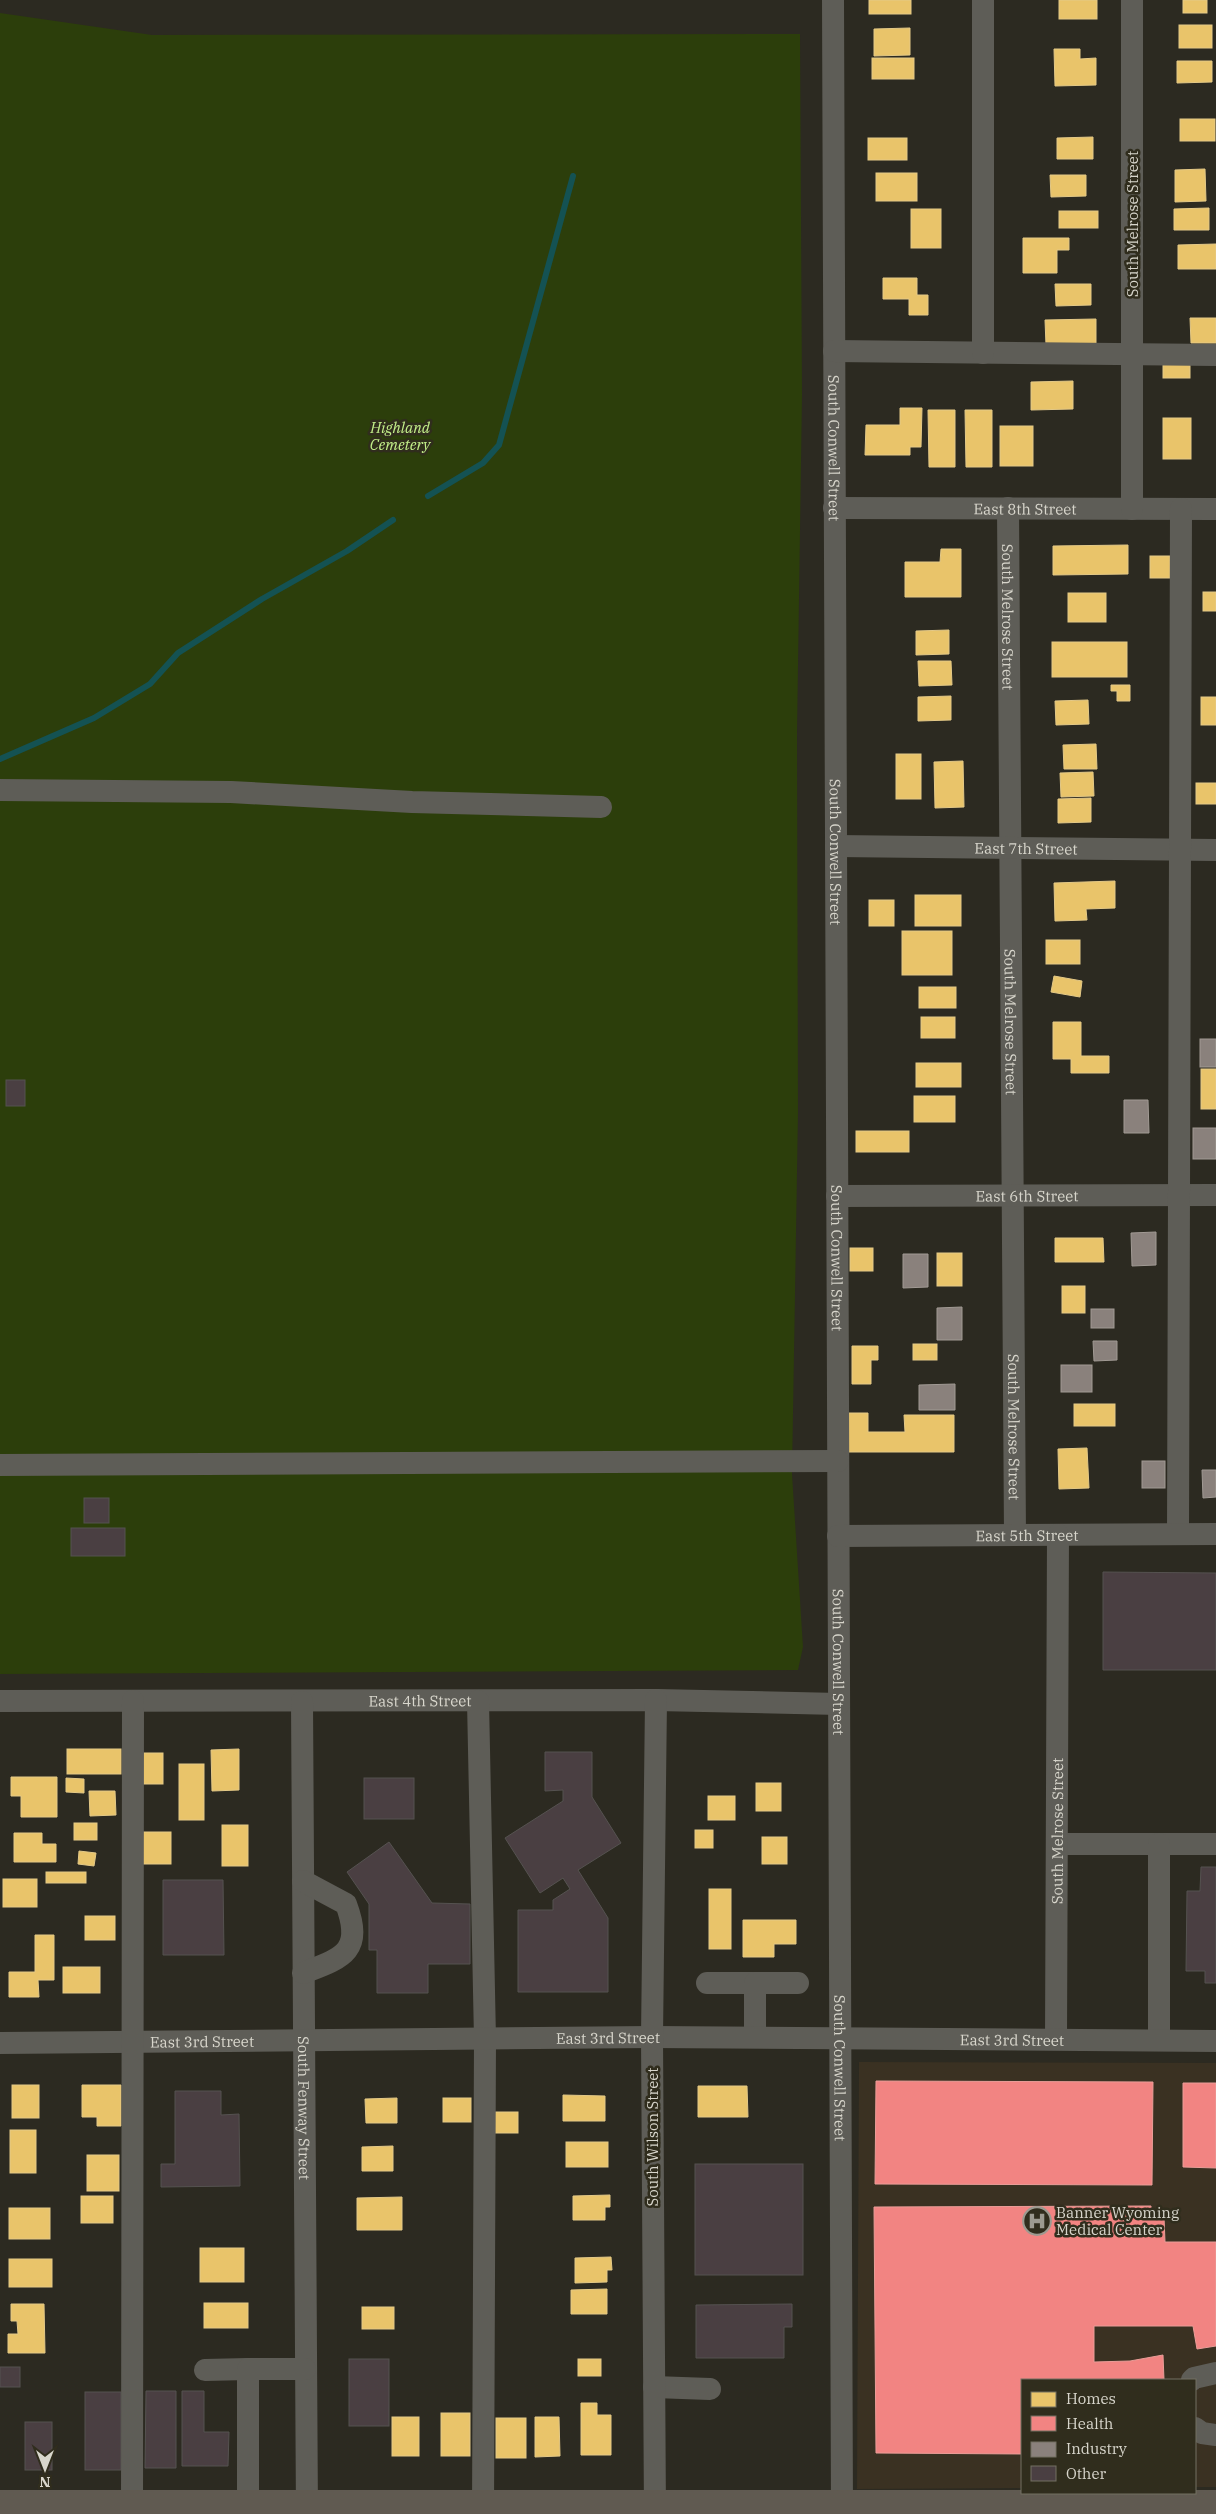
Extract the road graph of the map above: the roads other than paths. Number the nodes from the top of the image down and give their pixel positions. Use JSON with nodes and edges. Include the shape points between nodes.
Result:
{"nodes":[{"id":1,"x":833,"y":0,"type":"edge"},
{"id":2,"x":983,"y":0,"type":"edge"},
{"id":3,"x":1132,"y":0,"type":"edge"},
{"id":4,"x":834,"y":351,"type":"junction"},
{"id":5,"x":983,"y":352,"type":"junction"},
{"id":6,"x":1132,"y":354,"type":"junction"},
{"id":7,"x":1216,"y":355,"type":"edge"},
{"id":8,"x":834,"y":508,"type":"junction"},
{"id":9,"x":1008,"y":508,"type":"junction"},
{"id":10,"x":1132,"y":509,"type":"junction"},
{"id":11,"x":1181,"y":509,"type":"junction"},
{"id":12,"x":1216,"y":509,"type":"edge"},
{"id":13,"x":0,"y":790,"type":"edge"},
{"id":14,"x":601,"y":807,"type":"dead end"},
{"id":15,"x":836,"y":846,"type":"junction"},
{"id":16,"x":1008,"y":848,"type":"junction"},
{"id":17,"x":1181,"y":849,"type":"junction"},
{"id":18,"x":1216,"y":850,"type":"edge"},
{"id":19,"x":1216,"y":1195,"type":"edge"},
{"id":20,"x":837,"y":1196,"type":"junction"},
{"id":21,"x":1014,"y":1196,"type":"junction"},
{"id":22,"x":1180,"y":1196,"type":"junction"},
{"id":23,"x":838,"y":1461,"type":"junction"},
{"id":24,"x":0,"y":1465,"type":"edge"},
{"id":25,"x":1178,"y":1534,"type":"junction"},
{"id":26,"x":1216,"y":1534,"type":"edge"},
{"id":27,"x":1015,"y":1535,"type":"junction"},
{"id":28,"x":1058,"y":1535,"type":"junction"},
{"id":29,"x":838,"y":1536,"type":"junction"},
{"id":30,"x":0,"y":1700,"type":"edge"},
{"id":31,"x":656,"y":1700,"type":"junction"},
{"id":32,"x":133,"y":1701,"type":"junction"},
{"id":33,"x":478,"y":1701,"type":"junction"},
{"id":34,"x":302,"y":1702,"type":"junction"},
{"id":35,"x":839,"y":1704,"type":"junction"},
{"id":36,"x":1057,"y":1844,"type":"junction"},
{"id":37,"x":1159,"y":1844,"type":"junction"},
{"id":38,"x":1216,"y":1844,"type":"edge"},
{"id":39,"x":302,"y":1881,"type":"junction"},
{"id":40,"x":303,"y":1973,"type":"junction"},
{"id":41,"x":708,"y":1983,"type":"dead end"},
{"id":42,"x":755,"y":1983,"type":"junction"},
{"id":43,"x":798,"y":1983,"type":"dead end"},
{"id":44,"x":652,"y":2037,"type":"junction"},
{"id":45,"x":755,"y":2037,"type":"junction"},
{"id":46,"x":840,"y":2038,"type":"junction"},
{"id":47,"x":485,"y":2039,"type":"junction"},
{"id":48,"x":1056,"y":2040,"type":"junction"},
{"id":49,"x":1160,"y":2040,"type":"junction"},
{"id":50,"x":1216,"y":2041,"type":"edge"},
{"id":51,"x":133,"y":2042,"type":"junction"},
{"id":52,"x":303,"y":2042,"type":"junction"},
{"id":53,"x":0,"y":2043,"type":"edge"},
{"id":54,"x":305,"y":2369,"type":"junction"},
{"id":55,"x":204,"y":2370,"type":"dead end"},
{"id":56,"x":248,"y":2370,"type":"junction"},
{"id":57,"x":1216,"y":2373,"type":"edge"},
{"id":58,"x":1193,"y":2379,"type":"edge"},
{"id":59,"x":654,"y":2387,"type":"junction"},
{"id":60,"x":710,"y":2389,"type":"dead end"},
{"id":61,"x":1196,"y":2429,"type":"edge"},
{"id":62,"x":1216,"y":2435,"type":"edge"},
{"id":63,"x":0,"y":2504,"type":"edge"},
{"id":64,"x":248,"y":2504,"type":"junction"},
{"id":65,"x":1216,"y":2504,"type":"edge"},
{"id":66,"x":132,"y":2509,"type":"edge"},
{"id":67,"x":307,"y":2509,"type":"edge"},
{"id":68,"x":484,"y":2509,"type":"edge"},
{"id":69,"x":656,"y":2509,"type":"edge"},
{"id":70,"x":842,"y":2510,"type":"edge"}],
"edges":[{"from":1,"to":4,"type":"street","name":"South Conwell Street"},
{"from":2,"to":5,"type":"street"},
{"from":3,"to":6,"type":"street","name":"South Melrose Street"},
{"from":4,"to":5,"type":"street"},
{"from":4,"to":8,"type":"street","name":"South Conwell Street"},
{"from":5,"to":6,"type":"street"},
{"from":6,"to":7,"type":"street"},
{"from":6,"to":10,"type":"street","name":"South Melrose Street"},
{"from":8,"to":9,"type":"street","name":"East 8th Street"},
{"from":8,"to":15,"type":"street","name":"South Conwell Street"},
{"from":9,"to":10,"type":"street","name":"East 8th Street"},
{"from":9,"to":16,"type":"street","name":"South Melrose Street"},
{"from":10,"to":11,"type":"street","name":"East 8th Street"},
{"from":11,"to":12,"type":"street","name":"East 8th Street"},
{"from":11,"to":17,"type":"street"},
{"from":13,"to":14,"type":"street","via":[[230,792],[412,802]]},
{"from":15,"to":16,"type":"street","name":"East 7th Street"},
{"from":15,"to":20,"type":"street","name":"South Conwell Street"},
{"from":16,"to":17,"type":"street","name":"East 7th Street"},
{"from":16,"to":21,"type":"street","name":"South Melrose Street"},
{"from":17,"to":18,"type":"street","name":"East 7th Street"},
{"from":17,"to":22,"type":"street"},
{"from":19,"to":22,"type":"street","name":"East 6th Street"},
{"from":20,"to":21,"type":"street","name":"East 6th Street"},
{"from":20,"to":23,"type":"street","name":"South Conwell Street"},
{"from":21,"to":22,"type":"street","name":"East 6th Street"},
{"from":21,"to":27,"type":"street","name":"South Melrose Street"},
{"from":22,"to":25,"type":"street"},
{"from":23,"to":24,"type":"street"},
{"from":23,"to":29,"type":"street","name":"South Conwell Street"},
{"from":25,"to":26,"type":"street","name":"East 5th Street"},
{"from":25,"to":28,"type":"street","name":"East 5th Street"},
{"from":27,"to":28,"type":"street","name":"East 5th Street"},
{"from":27,"to":29,"type":"street","name":"East 5th Street"},
{"from":28,"to":36,"type":"street","name":"South Melrose Street"},
{"from":29,"to":35,"type":"street","name":"South Conwell Street"},
{"from":30,"to":32,"type":"street","name":"East 4th Street"},
{"from":31,"to":33,"type":"street","name":"East 4th Street"},
{"from":31,"to":35,"type":"street","name":"East 4th Street"},
{"from":31,"to":44,"type":"street","name":"South Wilson Street"},
{"from":32,"to":34,"type":"street","name":"East 4th Street"},
{"from":32,"to":51,"type":"street"},
{"from":33,"to":34,"type":"street","name":"East 4th Street"},
{"from":33,"to":47,"type":"street"},
{"from":34,"to":39,"type":"street","name":"South Fenway Street"},
{"from":35,"to":46,"type":"street","name":"South Conwell Street"},
{"from":36,"to":37,"type":"street"},
{"from":36,"to":48,"type":"street","name":"South Melrose Street"},
{"from":37,"to":38,"type":"street"},
{"from":37,"to":49,"type":"street"},
{"from":39,"to":40,"type":"street","name":"South Fenway Street"},
{"from":39,"to":40,"type":"street","via":[[346,1904],[352,1922],[352,1940],[346,1952],[336,1961]]},
{"from":40,"to":52,"type":"street","name":"South Fenway Street"},
{"from":41,"to":42,"type":"street"},
{"from":42,"to":43,"type":"street"},
{"from":42,"to":45,"type":"street"},
{"from":44,"to":45,"type":"street","name":"East 3rd Street"},
{"from":44,"to":47,"type":"street","name":"East 3rd Street"},
{"from":44,"to":59,"type":"street","name":"South Wilson Street"},
{"from":45,"to":46,"type":"street","name":"East 3rd Street"},
{"from":46,"to":48,"type":"street","name":"East 3rd Street"},
{"from":46,"to":70,"type":"street","name":"South Conwell Street"},
{"from":47,"to":52,"type":"street","name":"East 3rd Street"},
{"from":47,"to":68,"type":"street"},
{"from":48,"to":49,"type":"street","name":"East 3rd Street"},
{"from":49,"to":50,"type":"street","name":"East 3rd Street"},
{"from":51,"to":52,"type":"street","name":"East 3rd Street"},
{"from":51,"to":53,"type":"street","name":"East 3rd Street"},
{"from":51,"to":66,"type":"street"},
{"from":52,"to":54,"type":"street","name":"South Fenway Street"},
{"from":54,"to":56,"type":"street"},
{"from":54,"to":67,"type":"street","name":"South Fenway Street"},
{"from":55,"to":56,"type":"street"},
{"from":56,"to":64,"type":"street"},
{"from":57,"to":58,"type":"street"},
{"from":59,"to":60,"type":"street"},
{"from":59,"to":69,"type":"street","name":"South Wilson Street"},
{"from":61,"to":62,"type":"street"},
{"from":63,"to":66,"type":"main road"},
{"from":64,"to":66,"type":"main road"},
{"from":64,"to":67,"type":"main road"},
{"from":65,"to":70,"type":"main road"},
{"from":67,"to":68,"type":"main road"},
{"from":68,"to":69,"type":"main road"},
{"from":69,"to":70,"type":"main road"}]}
